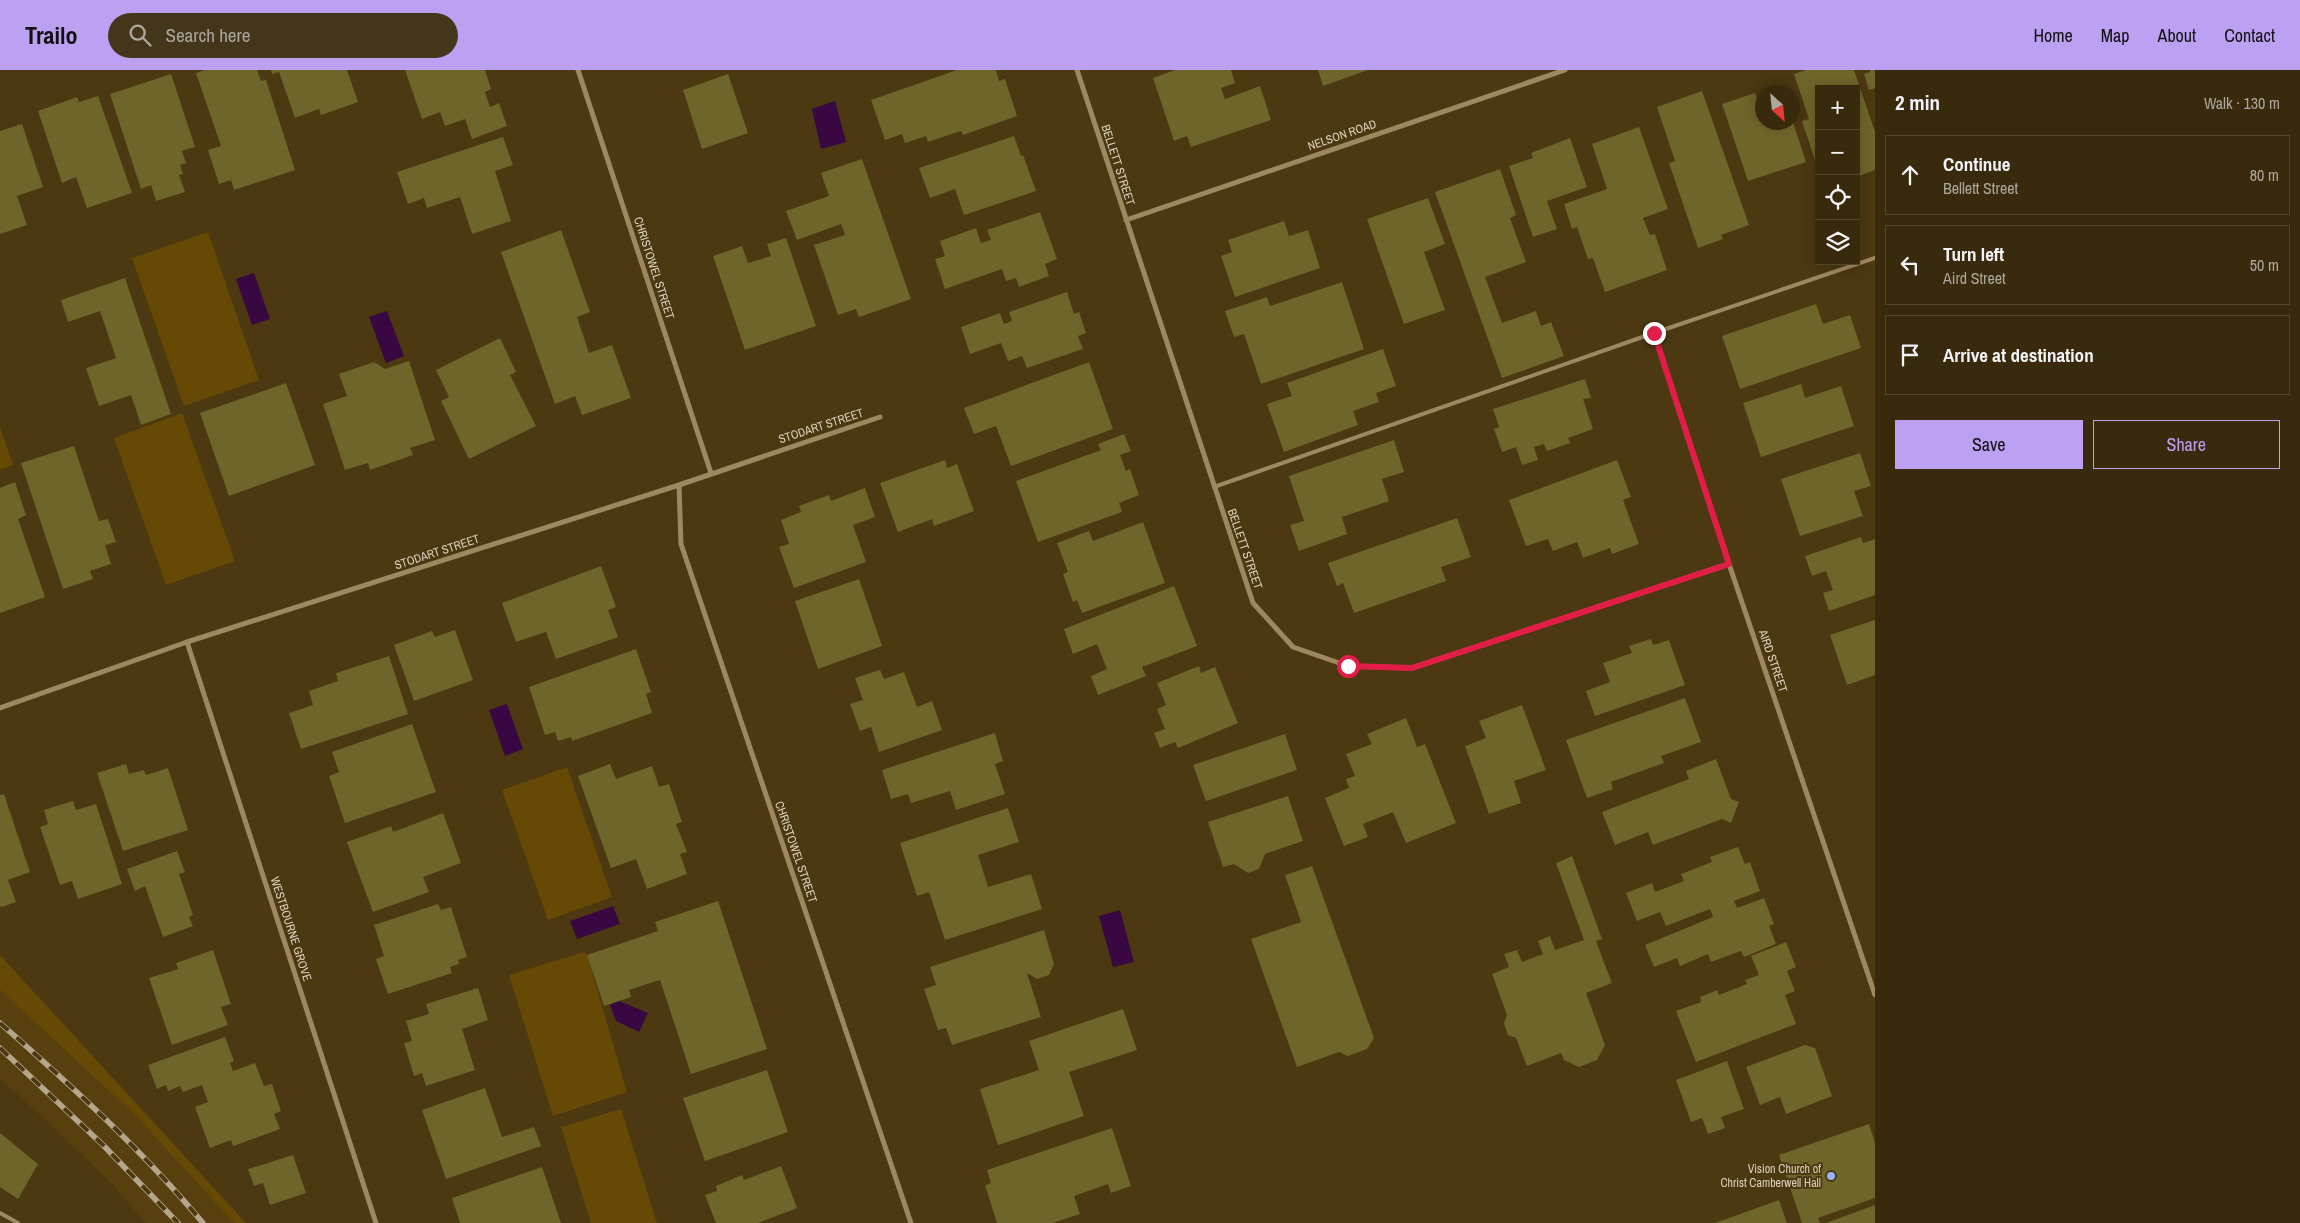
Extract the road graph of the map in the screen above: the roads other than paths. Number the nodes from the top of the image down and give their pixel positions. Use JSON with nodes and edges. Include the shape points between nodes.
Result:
{"nodes":[{"id":1,"x":578,"y":70,"type":"edge"},
{"id":2,"x":1076,"y":70,"type":"edge"},
{"id":3,"x":1565,"y":70,"type":"edge"},
{"id":4,"x":1126,"y":220,"type":"junction"},
{"id":5,"x":1875,"y":258,"type":"edge"},
{"id":6,"x":1654,"y":333,"type":"junction"},
{"id":7,"x":880,"y":417,"type":"dead end"},
{"id":8,"x":711,"y":473,"type":"junction"},
{"id":9,"x":679,"y":485,"type":"junction"},
{"id":10,"x":1214,"y":487,"type":"junction"},
{"id":11,"x":1729,"y":564,"type":"junction"},
{"id":12,"x":187,"y":642,"type":"junction"},
{"id":13,"x":0,"y":708,"type":"edge"},
{"id":14,"x":1875,"y":995,"type":"edge"},
{"id":15,"x":0,"y":1213,"type":"edge"},
{"id":16,"x":18,"y":1223,"type":"edge"},
{"id":17,"x":376,"y":1223,"type":"edge"},
{"id":18,"x":911,"y":1223,"type":"edge"}],
"edges":[{"from":1,"to":8,"type":"street","name":"CHRISTOWEL STREET"},
{"from":2,"to":4,"type":"street","name":"BELLETT STREET"},
{"from":3,"to":4,"type":"street","name":"NELSON ROAD"},
{"from":4,"to":10,"type":"street","name":"BELLETT STREET"},
{"from":5,"to":6,"type":"lane"},
{"from":6,"to":10,"type":"lane"},
{"from":6,"to":11,"type":"street","name":"AIRD STREET"},
{"from":7,"to":8,"type":"street","name":"STODART STREET"},
{"from":8,"to":9,"type":"street","name":"STODART STREET"},
{"from":9,"to":12,"type":"street","name":"STODART STREET"},
{"from":9,"to":18,"type":"street","name":"CHRISTOWEL STREET","via":[[681,544]]},
{"from":10,"to":11,"type":"street","name":"BELLETT STREET","via":[[1253,604],[1293,646],[1348,666],[1412,668]]},
{"from":11,"to":14,"type":"street","name":"AIRD STREET"},
{"from":12,"to":13,"type":"street","name":"STODART STREET"},
{"from":12,"to":17,"type":"street","name":"WESTBOURNE GROVE"},
{"from":15,"to":16,"type":"lane"}]}
